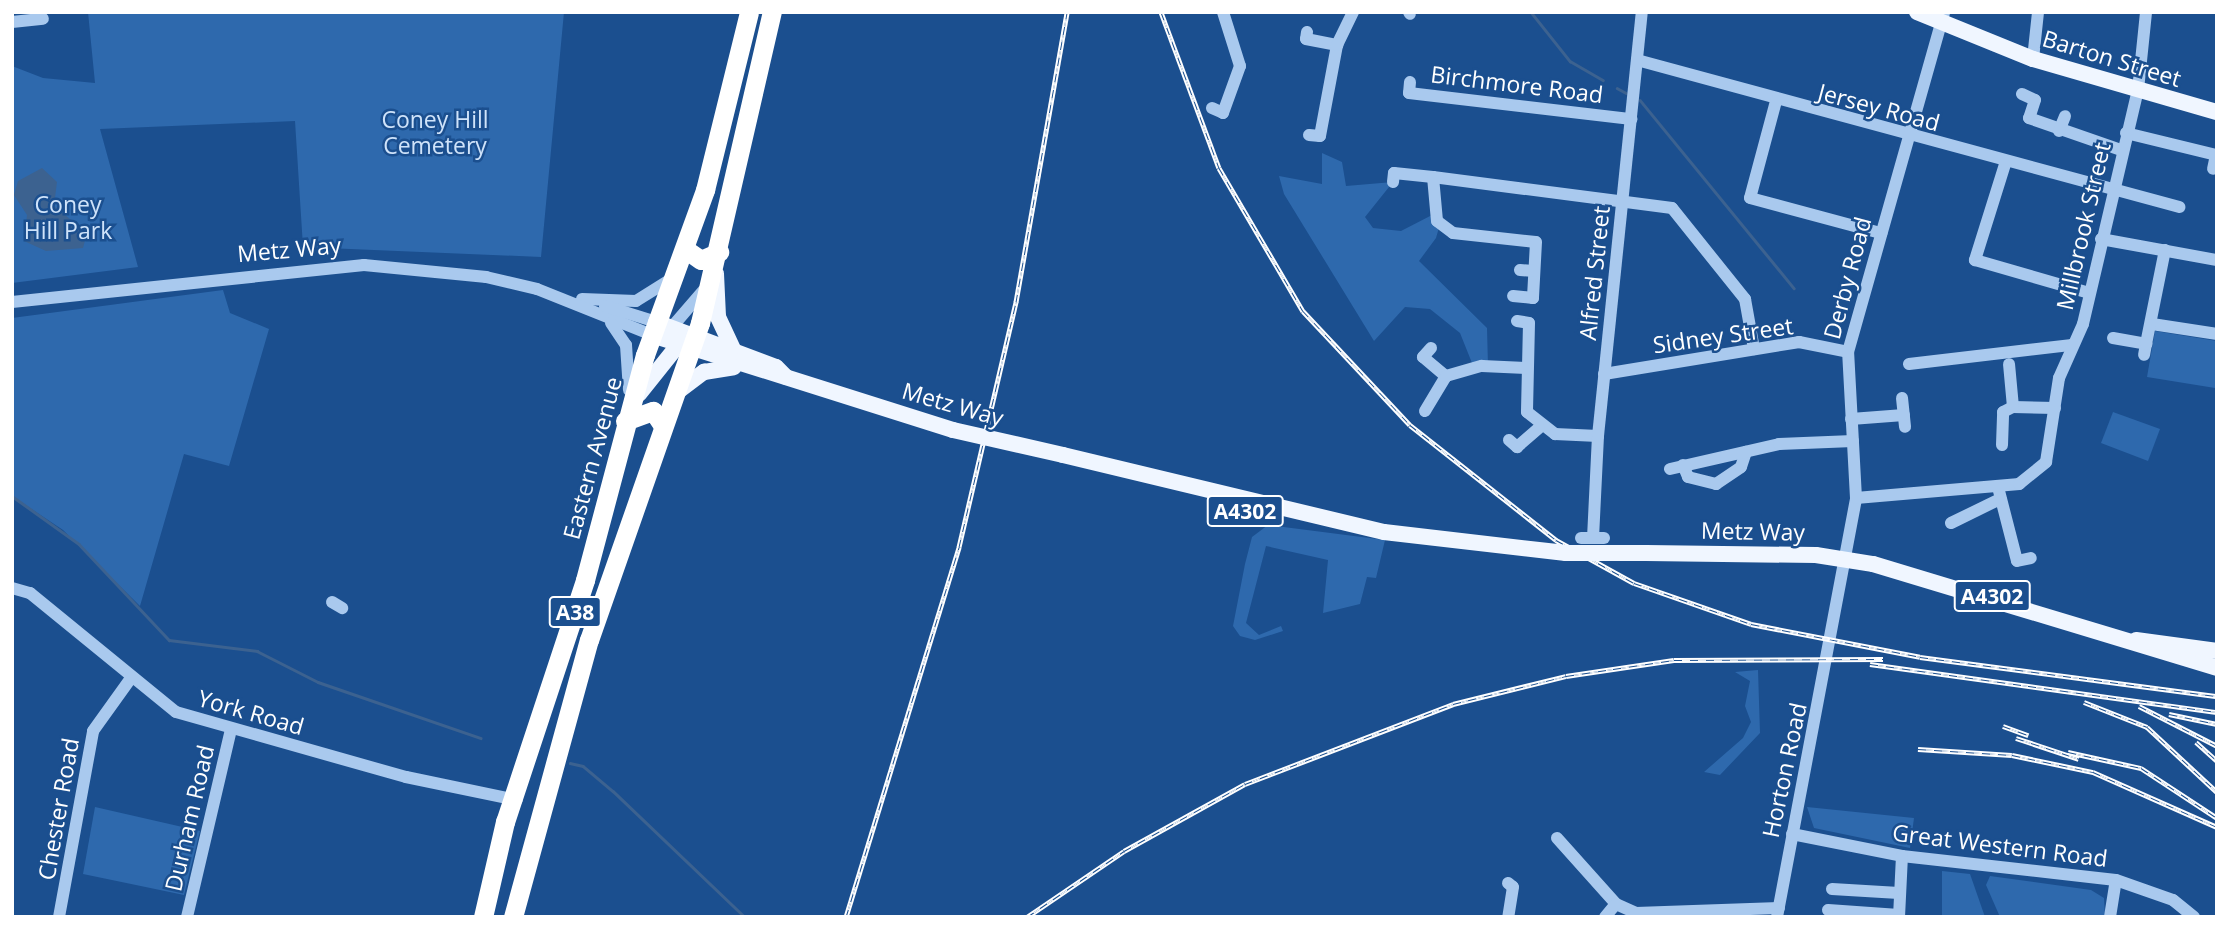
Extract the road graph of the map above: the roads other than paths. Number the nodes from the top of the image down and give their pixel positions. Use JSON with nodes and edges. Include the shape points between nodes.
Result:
{"nodes":[{"id":1,"x":749,"y":12,"type":"edge"},
{"id":2,"x":772,"y":12,"type":"edge"},
{"id":3,"x":1223,"y":12,"type":"edge"},
{"id":4,"x":1353,"y":12,"type":"edge"},
{"id":5,"x":1642,"y":12,"type":"edge"},
{"id":6,"x":1917,"y":12,"type":"edge"},
{"id":7,"x":2038,"y":12,"type":"edge"},
{"id":8,"x":2146,"y":12,"type":"edge"},
{"id":9,"x":43,"y":16,"type":"edge"},
{"id":10,"x":1942,"y":18,"type":"edge"},
{"id":11,"x":12,"y":22,"type":"edge"},
{"id":12,"x":1307,"y":32,"type":"dead end"},
{"id":13,"x":46,"y":34,"type":"dead end"},
{"id":14,"x":1337,"y":45,"type":"junction"},
{"id":15,"x":2033,"y":59,"type":"junction"},
{"id":16,"x":1637,"y":60,"type":"junction"},
{"id":17,"x":1410,"y":82,"type":"dead end"},
{"id":18,"x":2138,"y":90,"type":"junction"},
{"id":19,"x":2022,"y":94,"type":"dead end"},
{"id":20,"x":1776,"y":101,"type":"junction"},
{"id":21,"x":2217,"y":112,"type":"edge"},
{"id":22,"x":1222,"y":113,"type":"dead end"},
{"id":23,"x":2065,"y":116,"type":"dead end"},
{"id":24,"x":1631,"y":119,"type":"junction"},
{"id":25,"x":2059,"y":131,"type":"junction"},
{"id":26,"x":2126,"y":132,"type":"junction"},
{"id":27,"x":1309,"y":135,"type":"dead end"},
{"id":28,"x":1906,"y":136,"type":"junction"},
{"id":29,"x":2121,"y":150,"type":"junction"},
{"id":30,"x":2006,"y":161,"type":"junction"},
{"id":31,"x":2213,"y":170,"type":"dead end"},
{"id":32,"x":1433,"y":177,"type":"junction"},
{"id":33,"x":1393,"y":182,"type":"dead end"},
{"id":34,"x":2111,"y":190,"type":"junction"},
{"id":35,"x":1623,"y":198,"type":"junction"},
{"id":36,"x":2179,"y":207,"type":"dead end"},
{"id":37,"x":1881,"y":233,"type":"junction"},
{"id":38,"x":2101,"y":240,"type":"junction"},
{"id":39,"x":685,"y":250,"type":"junction"},
{"id":40,"x":2165,"y":250,"type":"junction"},
{"id":41,"x":718,"y":257,"type":"junction"},
{"id":42,"x":2217,"y":260,"type":"edge"},
{"id":43,"x":1520,"y":270,"type":"dead end"},
{"id":44,"x":676,"y":271,"type":"junction"},
{"id":45,"x":1534,"y":271,"type":"junction"},
{"id":46,"x":2089,"y":293,"type":"junction"},
{"id":47,"x":1513,"y":296,"type":"dead end"},
{"id":48,"x":582,"y":299,"type":"junction"},
{"id":49,"x":567,"y":300,"type":"junction"},
{"id":50,"x":12,"y":302,"type":"edge"},
{"id":51,"x":607,"y":320,"type":"junction"},
{"id":52,"x":1517,"y":321,"type":"dead end"},
{"id":53,"x":2152,"y":324,"type":"junction"},
{"id":54,"x":2217,"y":334,"type":"edge"},
{"id":55,"x":674,"y":335,"type":"junction"},
{"id":56,"x":2113,"y":338,"type":"dead end"},
{"id":57,"x":2070,"y":345,"type":"junction"},
{"id":58,"x":1431,"y":348,"type":"dead end"},
{"id":59,"x":733,"y":349,"type":"junction"},
{"id":60,"x":1754,"y":349,"type":"junction"},
{"id":61,"x":1848,"y":352,"type":"junction"},
{"id":62,"x":2009,"y":363,"type":"dead end"},
{"id":63,"x":1909,"y":364,"type":"dead end"},
{"id":64,"x":744,"y":367,"type":"junction"},
{"id":65,"x":1527,"y":368,"type":"junction"},
{"id":66,"x":1604,"y":374,"type":"junction"},
{"id":67,"x":1447,"y":376,"type":"junction"},
{"id":68,"x":786,"y":377,"type":"junction"},
{"id":69,"x":676,"y":394,"type":"junction"},
{"id":70,"x":1902,"y":398,"type":"dead end"},
{"id":71,"x":2013,"y":407,"type":"junction"},
{"id":72,"x":2055,"y":408,"type":"junction"},
{"id":73,"x":1425,"y":411,"type":"dead end"},
{"id":74,"x":627,"y":416,"type":"junction"},
{"id":75,"x":1852,"y":419,"type":"junction"},
{"id":76,"x":663,"y":426,"type":"junction"},
{"id":77,"x":1539,"y":428,"type":"junction"},
{"id":78,"x":1598,"y":436,"type":"junction"},
{"id":79,"x":1509,"y":440,"type":"dead end"},
{"id":80,"x":1853,"y":441,"type":"junction"},
{"id":81,"x":2002,"y":445,"type":"dead end"},
{"id":82,"x":1746,"y":452,"type":"junction"},
{"id":83,"x":1999,"y":493,"type":"junction"},
{"id":84,"x":1856,"y":498,"type":"junction"},
{"id":85,"x":1951,"y":523,"type":"dead end"},
{"id":86,"x":1592,"y":538,"type":"dead end"},
{"id":87,"x":2031,"y":558,"type":"dead end"},
{"id":88,"x":12,"y":588,"type":"edge"},
{"id":89,"x":1835,"y":632,"type":"joint"},
{"id":90,"x":2109,"y":637,"type":"junction"},
{"id":91,"x":2217,"y":651,"type":"edge"},
{"id":92,"x":2217,"y":668,"type":"edge"},
{"id":93,"x":131,"y":678,"type":"junction"},
{"id":94,"x":231,"y":729,"type":"junction"},
{"id":95,"x":516,"y":800,"type":"junction"},
{"id":96,"x":539,"y":809,"type":"junction"},
{"id":97,"x":1792,"y":834,"type":"junction"},
{"id":98,"x":1557,"y":838,"type":"dead end"},
{"id":99,"x":1902,"y":856,"type":"junction"},
{"id":100,"x":2116,"y":880,"type":"junction"},
{"id":101,"x":1513,"y":887,"type":"dead end"},
{"id":102,"x":1832,"y":889,"type":"dead end"},
{"id":103,"x":1899,"y":893,"type":"junction"},
{"id":104,"x":518,"y":894,"type":"junction"},
{"id":105,"x":488,"y":895,"type":"junction"},
{"id":106,"x":1616,"y":904,"type":"junction"},
{"id":107,"x":1828,"y":910,"type":"dead end"},
{"id":108,"x":1778,"y":912,"type":"edge"},
{"id":109,"x":1899,"y":916,"type":"edge"},
{"id":110,"x":59,"y":917,"type":"edge"},
{"id":111,"x":187,"y":917,"type":"edge"},
{"id":112,"x":483,"y":917,"type":"edge"},
{"id":113,"x":513,"y":917,"type":"edge"},
{"id":114,"x":1508,"y":917,"type":"edge"},
{"id":115,"x":1605,"y":917,"type":"edge"},
{"id":116,"x":2110,"y":917,"type":"edge"},
{"id":117,"x":2194,"y":917,"type":"edge"}],
"edges":[{"from":1,"to":39,"type":"highway","name":"Eastern Avenue","number":"A38"},
{"from":2,"to":41,"type":"highway","name":"Eastern Avenue","number":"A38"},
{"from":3,"to":22,"type":"street","via":[[1240,66]]},
{"from":4,"to":14,"type":"street"},
{"from":5,"to":16,"type":"street","name":"Alfred Street"},
{"from":6,"to":10,"type":"main road","name":"Barton Street"},
{"from":7,"to":15,"type":"street"},
{"from":8,"to":18,"type":"street","name":"Millbrook Street"},
{"from":9,"to":11,"type":"street"},
{"from":9,"to":13,"type":"street"},
{"from":10,"to":15,"type":"main road","name":"Barton Street"},
{"from":10,"to":28,"type":"street","name":"Derby Road"},
{"from":12,"to":14,"type":"street","via":[[1306,39]]},
{"from":14,"to":27,"type":"street","via":[[1320,136]]},
{"from":15,"to":18,"type":"main road","name":"Barton Street"},
{"from":16,"to":20,"type":"street","name":"Jersey Road"},
{"from":16,"to":24,"type":"street","name":"Alfred Street"},
{"from":17,"to":24,"type":"street","name":"Birchmore Road","via":[[1409,93]]},
{"from":18,"to":21,"type":"main road","name":"Barton Street"},
{"from":18,"to":26,"type":"street","name":"Millbrook Street"},
{"from":19,"to":25,"type":"street","via":[[2035,100],[2029,118]]},
{"from":20,"to":28,"type":"street","name":"Jersey Road"},
{"from":20,"to":37,"type":"street","via":[[1750,198]]},
{"from":23,"to":25,"type":"street"},
{"from":24,"to":35,"type":"street","name":"Alfred Street"},
{"from":25,"to":29,"type":"street"},
{"from":26,"to":29,"type":"street","name":"Millbrook Street"},
{"from":26,"to":31,"type":"street","via":[[2216,155]]},
{"from":28,"to":30,"type":"street","name":"Jersey Road"},
{"from":28,"to":37,"type":"street","name":"Derby Road"},
{"from":29,"to":34,"type":"street","name":"Millbrook Street"},
{"from":30,"to":34,"type":"street","name":"Jersey Road"},
{"from":30,"to":46,"type":"street","via":[[1975,260]]},
{"from":32,"to":33,"type":"street","via":[[1394,173]]},
{"from":32,"to":35,"type":"street"},
{"from":32,"to":45,"type":"street","via":[[1437,221],[1453,233],[1536,242]]},
{"from":34,"to":36,"type":"street","name":"Jersey Road"},
{"from":34,"to":38,"type":"street","name":"Millbrook Street"},
{"from":35,"to":60,"type":"street","via":[[1672,208],[1745,299]]},
{"from":35,"to":66,"type":"street","name":"Alfred Street"},
{"from":37,"to":61,"type":"street","name":"Derby Road"},
{"from":38,"to":40,"type":"street"},
{"from":38,"to":46,"type":"street","name":"Millbrook Street"},
{"from":39,"to":41,"type":"highway","via":[[701,260]]},
{"from":39,"to":44,"type":"highway","name":"Eastern Avenue","number":"A38"},
{"from":40,"to":42,"type":"street"},
{"from":40,"to":53,"type":"street"},
{"from":41,"to":55,"type":"highway","name":"Eastern Avenue","number":"A38"},
{"from":41,"to":59,"type":"main road","via":[[718,317]]},
{"from":43,"to":45,"type":"street"},
{"from":44,"to":48,"type":"street","via":[[644,299]]},
{"from":44,"to":55,"type":"highway","name":"Eastern Avenue","number":"A38"},
{"from":45,"to":47,"type":"street","via":[[1533,298]]},
{"from":46,"to":57,"type":"street","name":"Millbrook Street"},
{"from":48,"to":49,"type":"street","name":"Metz Way"},
{"from":48,"to":55,"type":"street","name":"Metz Way"},
{"from":49,"to":50,"type":"street","name":"Metz Way","via":[[486,277],[364,265]]},
{"from":49,"to":51,"type":"street","name":"Metz Way"},
{"from":51,"to":55,"type":"street","name":"Metz Way"},
{"from":51,"to":74,"type":"street","via":[[628,353]]},
{"from":52,"to":65,"type":"street","via":[[1530,323]]},
{"from":53,"to":54,"type":"street"},
{"from":53,"to":56,"type":"street","via":[[2145,350]]},
{"from":55,"to":59,"type":"main road","name":"Metz Way","number":"A4302"},
{"from":55,"to":64,"type":"main road","name":"Metz Way","number":"A4302"},
{"from":55,"to":69,"type":"highway","name":"Eastern Avenue","number":"A38"},
{"from":55,"to":74,"type":"highway","name":"Eastern Avenue","number":"A38"},
{"from":57,"to":63,"type":"street"},
{"from":57,"to":72,"type":"street","name":"Millbrook Street"},
{"from":58,"to":67,"type":"street","via":[[1423,357]]},
{"from":59,"to":68,"type":"main road","name":"Metz Way","number":"A4302"},
{"from":60,"to":61,"type":"street","name":"Sidney Street","via":[[1800,342]]},
{"from":60,"to":66,"type":"street","name":"Sidney Street"},
{"from":61,"to":75,"type":"street","name":"Derby Road"},
{"from":62,"to":71,"type":"street"},
{"from":64,"to":68,"type":"main road","name":"Metz Way","number":"A4302"},
{"from":64,"to":69,"type":"main road","via":[[704,372]]},
{"from":65,"to":67,"type":"street","via":[[1482,366]]},
{"from":65,"to":77,"type":"street","via":[[1527,412]]},
{"from":66,"to":78,"type":"street","name":"Alfred Street"},
{"from":67,"to":73,"type":"street"},
{"from":68,"to":90,"type":"main road","name":"Metz Way","number":"A4302","bridge":true,"via":[[953,430],[1384,532],[1566,553],[1816,555],[1941,580]]},
{"from":69,"to":76,"type":"highway","name":"Eastern Avenue","number":"A38"},
{"from":70,"to":75,"type":"street","via":[[1905,421]]},
{"from":71,"to":72,"type":"street"},
{"from":71,"to":81,"type":"street","via":[[2003,412]]},
{"from":72,"to":83,"type":"street","name":"Millbrook Street","via":[[2046,462]]},
{"from":74,"to":76,"type":"highway","via":[[653,411]]},
{"from":74,"to":95,"type":"highway","name":"Eastern Avenue","number":"A38","via":[[593,551]]},
{"from":75,"to":80,"type":"street","name":"Derby Road"},
{"from":76,"to":96,"type":"highway","name":"Eastern Avenue","number":"A38"},
{"from":77,"to":78,"type":"street"},
{"from":77,"to":79,"type":"street","via":[[1517,447]]},
{"from":78,"to":86,"type":"street","name":"Alfred Street"},
{"from":80,"to":82,"type":"street"},
{"from":80,"to":84,"type":"street","name":"Derby Road"},
{"from":82,"to":82,"type":"street","via":[[1741,467],[1716,484],[1688,477],[1676,467]]},
{"from":83,"to":84,"type":"street","name":"Millbrook Street"},
{"from":83,"to":85,"type":"street","name":"Millbrook Street"},
{"from":83,"to":87,"type":"street","via":[[2017,561]]},
{"from":84,"to":89,"type":"street","name":"Derby Road"},
{"from":88,"to":93,"type":"street","name":"York Road","via":[[30,593]]},
{"from":89,"to":97,"type":"street","name":"Horton Road"},
{"from":90,"to":91,"type":"main road","name":"Metz Way","number":"A4302"},
{"from":90,"to":92,"type":"main road","name":"Metz Way","number":"A4302"},
{"from":93,"to":94,"type":"street","name":"York Road","via":[[176,712]]},
{"from":93,"to":110,"type":"street","name":"Chester Road","via":[[93,731]]},
{"from":94,"to":95,"type":"street","name":"York Road"},
{"from":94,"to":111,"type":"street","name":"Durham Road"},
{"from":95,"to":96,"type":"highway"},
{"from":95,"to":105,"type":"highway","name":"Eastern Avenue","number":"A38"},
{"from":96,"to":104,"type":"highway","name":"Eastern Avenue","number":"A38"},
{"from":97,"to":99,"type":"street","name":"Great Western Road"},
{"from":97,"to":108,"type":"street","name":"Horton Road"},
{"from":98,"to":106,"type":"street"},
{"from":99,"to":100,"type":"street","name":"Great Western Road"},
{"from":99,"to":103,"type":"street"},
{"from":100,"to":116,"type":"street"},
{"from":100,"to":117,"type":"street","name":"Great Western Road","via":[[2173,900]]},
{"from":101,"to":114,"type":"street"},
{"from":102,"to":103,"type":"street"},
{"from":103,"to":109,"type":"street"},
{"from":104,"to":105,"type":"highway"},
{"from":104,"to":113,"type":"highway","name":"Eastern Avenue","number":"A38"},
{"from":105,"to":112,"type":"highway","name":"Eastern Avenue","number":"A38"},
{"from":106,"to":108,"type":"street","via":[[1660,916]]},
{"from":106,"to":115,"type":"street"},
{"from":107,"to":109,"type":"street"}]}
